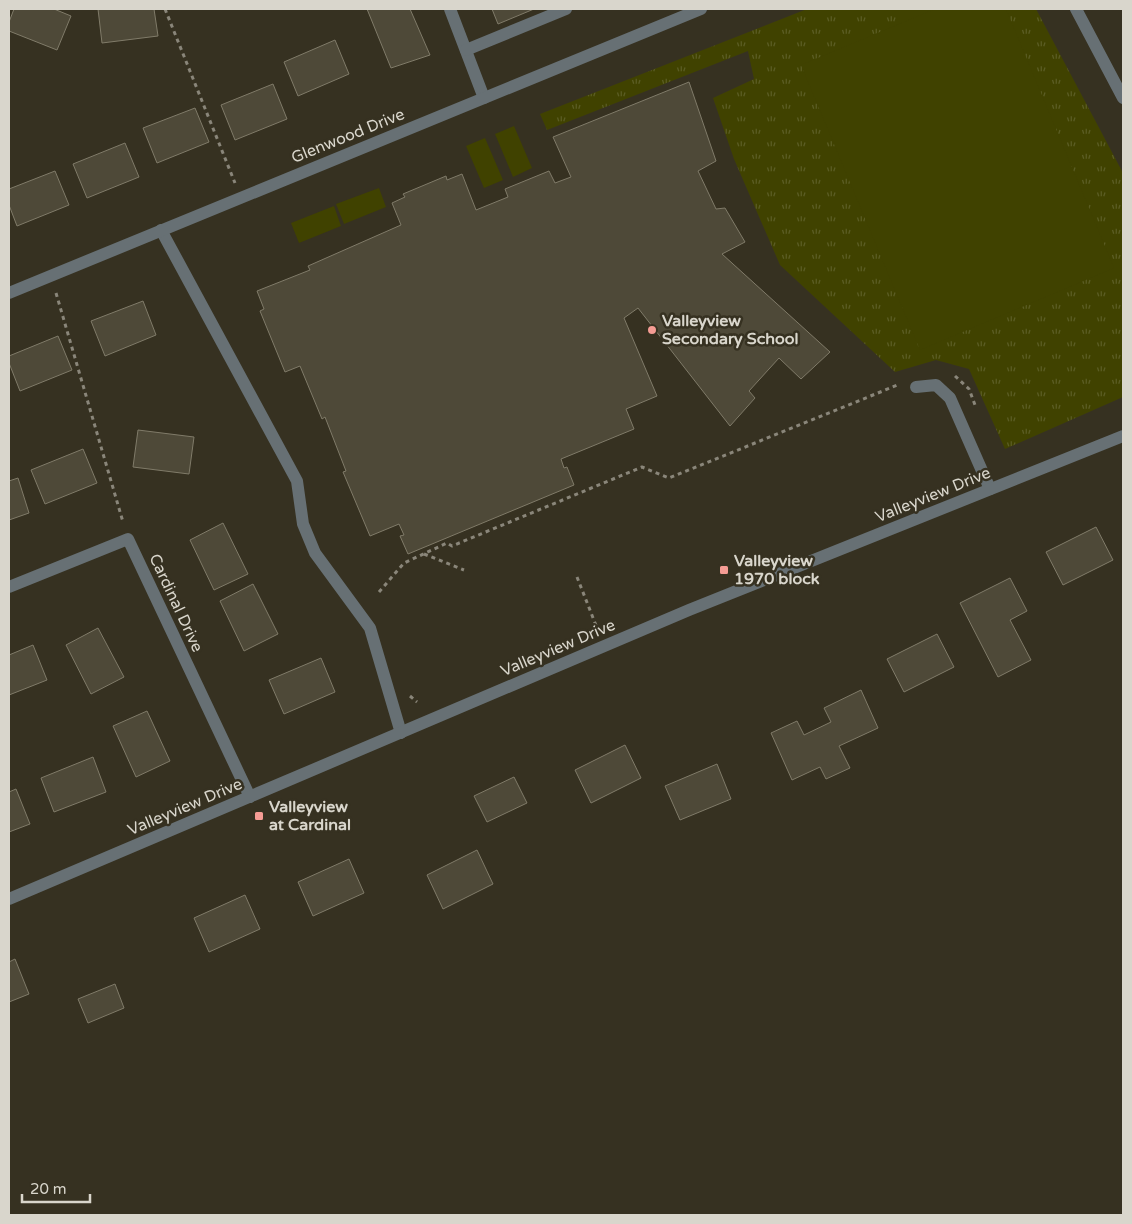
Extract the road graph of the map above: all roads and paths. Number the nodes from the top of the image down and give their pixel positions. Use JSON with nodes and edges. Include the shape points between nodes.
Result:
{"nodes":[{"id":1,"x":165,"y":9,"type":"edge"},
{"id":2,"x":450,"y":9,"type":"edge"},
{"id":3,"x":566,"y":9,"type":"edge"},
{"id":4,"x":701,"y":9,"type":"edge"},
{"id":5,"x":1076,"y":9,"type":"edge"},
{"id":6,"x":466,"y":50,"type":"junction"},
{"id":7,"x":484,"y":98,"type":"junction"},
{"id":8,"x":1123,"y":98,"type":"edge"},
{"id":9,"x":241,"y":197,"type":"junction"},
{"id":10,"x":160,"y":230,"type":"junction"},
{"id":11,"x":50,"y":276,"type":"junction"},
{"id":12,"x":9,"y":292,"type":"edge"},
{"id":13,"x":951,"y":374,"type":"dead end"},
{"id":14,"x":911,"y":384,"type":"joint"},
{"id":15,"x":978,"y":414,"type":"dead end"},
{"id":16,"x":1123,"y":436,"type":"edge"},
{"id":17,"x":990,"y":489,"type":"junction"},
{"id":18,"x":128,"y":539,"type":"junction"},
{"id":19,"x":424,"y":553,"type":"junction"},
{"id":20,"x":464,"y":570,"type":"dead end"},
{"id":21,"x":576,"y":577,"type":"dead end"},
{"id":22,"x":9,"y":587,"type":"edge"},
{"id":23,"x":379,"y":592,"type":"dead end"},
{"id":24,"x":598,"y":628,"type":"dead end"},
{"id":25,"x":401,"y":733,"type":"junction"},
{"id":26,"x":250,"y":798,"type":"junction"},
{"id":27,"x":9,"y":898,"type":"edge"}],
"edges":[{"from":1,"to":9,"type":"path"},
{"from":2,"to":6,"type":"street"},
{"from":3,"to":6,"type":"street"},
{"from":4,"to":7,"type":"street","name":"Glenwood Drive"},
{"from":5,"to":8,"type":"street"},
{"from":6,"to":7,"type":"street"},
{"from":7,"to":9,"type":"street","name":"Glenwood Drive"},
{"from":9,"to":10,"type":"street","name":"Glenwood Drive"},
{"from":10,"to":11,"type":"street","name":"Glenwood Drive"},
{"from":10,"to":25,"type":"street","via":[[297,481],[303,524],[315,552],[370,628]]},
{"from":11,"to":12,"type":"street","name":"Glenwood Drive"},
{"from":11,"to":18,"type":"path"},
{"from":13,"to":15,"type":"path","via":[[968,389]]},
{"from":14,"to":17,"type":"street","via":[[936,385],[950,398]]},
{"from":14,"to":19,"type":"path","via":[[669,478],[642,467],[452,546],[447,543]]},
{"from":16,"to":17,"type":"street","name":"Valleyview Drive"},
{"from":17,"to":25,"type":"street","name":"Valleyview Drive","via":[[689,610]]},
{"from":18,"to":22,"type":"street"},
{"from":18,"to":26,"type":"street","name":"Cardinal Drive"},
{"from":19,"to":20,"type":"path"},
{"from":19,"to":23,"type":"path","via":[[404,563]]},
{"from":21,"to":24,"type":"path"},
{"from":25,"to":26,"type":"street","name":"Valleyview Drive"},
{"from":26,"to":27,"type":"street","name":"Valleyview Drive"}]}
